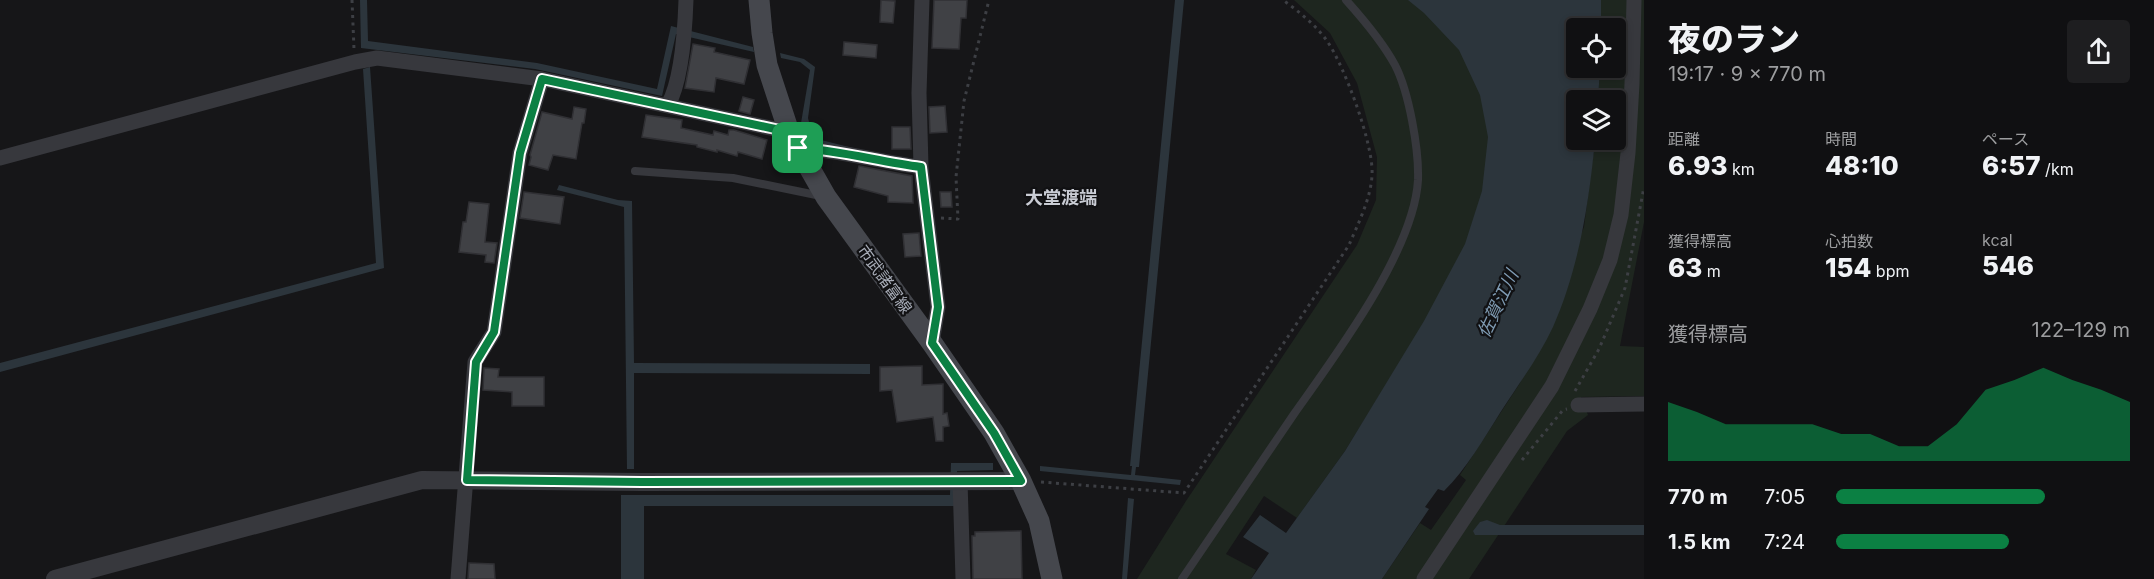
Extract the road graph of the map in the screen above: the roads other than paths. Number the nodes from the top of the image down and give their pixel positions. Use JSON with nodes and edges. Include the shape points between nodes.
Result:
{"nodes":[{"id":1,"x":686,"y":0,"type":"edge"},
{"id":2,"x":759,"y":0,"type":"edge"},
{"id":3,"x":922,"y":0,"type":"edge"},
{"id":4,"x":1346,"y":0,"type":"edge"},
{"id":5,"x":1634,"y":0,"type":"edge"},
{"id":6,"x":542,"y":79,"type":"junction"},
{"id":7,"x":668,"y":105,"type":"junction"},
{"id":8,"x":794,"y":140,"type":"junction"},
{"id":9,"x":0,"y":158,"type":"edge"},
{"id":10,"x":921,"y":167,"type":"junction"},
{"id":11,"x":635,"y":171,"type":"dead end"},
{"id":12,"x":826,"y":197,"type":"junction"},
{"id":13,"x":932,"y":343,"type":"junction"},
{"id":14,"x":1644,"y":404,"type":"edge"},
{"id":15,"x":1578,"y":405,"type":"road end"},
{"id":16,"x":467,"y":480,"type":"junction"},
{"id":17,"x":953,"y":481,"type":"junction"},
{"id":18,"x":1021,"y":481,"type":"junction"},
{"id":19,"x":55,"y":579,"type":"edge"},
{"id":20,"x":458,"y":579,"type":"edge"},
{"id":21,"x":963,"y":579,"type":"edge"},
{"id":22,"x":1052,"y":579,"type":"edge"},
{"id":23,"x":1182,"y":579,"type":"edge"},
{"id":24,"x":1424,"y":579,"type":"edge"}],
"edges":[{"from":1,"to":7,"type":"street","via":[[685,32]]},
{"from":2,"to":8,"type":"main road","name":"市武諸富線","via":[[767,65]]},
{"from":3,"to":10,"type":"street"},
{"from":4,"to":23,"type":"lane","via":[[1396,66],[1417,146],[1418,181],[1413,209],[1401,243],[1361,314]]},
{"from":5,"to":24,"type":"street","via":[[1628,153],[1621,215],[1610,260],[1552,386]]},
{"from":6,"to":7,"type":"street"},
{"from":6,"to":9,"type":"street","via":[[377,58]]},
{"from":6,"to":16,"type":"street","via":[[520,153],[494,332],[476,362]]},
{"from":7,"to":8,"type":"street"},
{"from":8,"to":10,"type":"street","via":[[865,159]]},
{"from":8,"to":12,"type":"main road","name":"市武諸富線"},
{"from":10,"to":13,"type":"street","via":[[938,307]]},
{"from":11,"to":12,"type":"lane","via":[[733,178]]},
{"from":12,"to":13,"type":"main road","name":"市武諸富線"},
{"from":13,"to":18,"type":"main road","name":"市武諸富線","via":[[994,433]]},
{"from":14,"to":15,"type":"street"},
{"from":16,"to":17,"type":"street"},
{"from":16,"to":19,"type":"street","via":[[422,480]]},
{"from":16,"to":20,"type":"street"},
{"from":17,"to":18,"type":"street"},
{"from":17,"to":21,"type":"street"},
{"from":18,"to":22,"type":"main road","name":"市武諸富線","via":[[1039,520]]}]}
